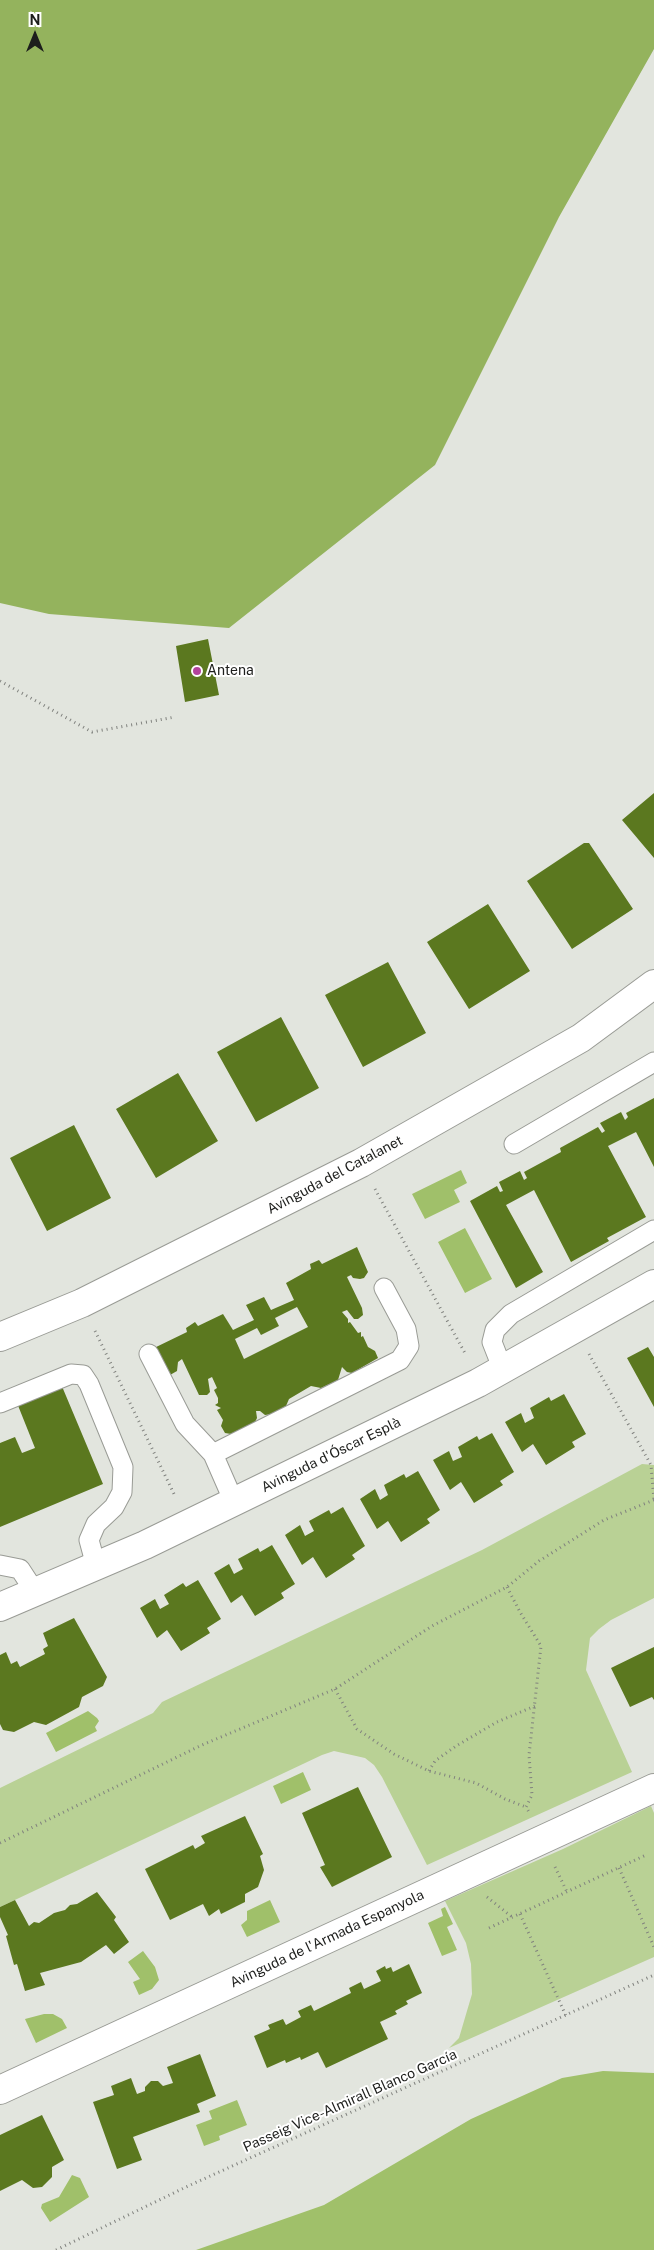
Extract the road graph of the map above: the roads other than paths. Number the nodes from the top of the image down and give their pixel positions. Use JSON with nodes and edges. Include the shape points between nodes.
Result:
{"nodes":[{"id":1,"x":654,"y":984,"type":"edge"},
{"id":2,"x":654,"y":1062,"type":"edge"},
{"id":3,"x":514,"y":1144,"type":"dead end"},
{"id":4,"x":654,"y":1230,"type":"edge"},
{"id":5,"x":654,"y":1284,"type":"edge"},
{"id":6,"x":384,"y":1288,"type":"dead end"},
{"id":7,"x":0,"y":1337,"type":"edge"},
{"id":8,"x":149,"y":1354,"type":"dead end"},
{"id":9,"x":503,"y":1370,"type":"junction"},
{"id":10,"x":0,"y":1402,"type":"edge"},
{"id":11,"x":213,"y":1454,"type":"junction"},
{"id":12,"x":234,"y":1502,"type":"junction"},
{"id":13,"x":0,"y":1565,"type":"edge"},
{"id":14,"x":96,"y":1566,"type":"junction"},
{"id":15,"x":35,"y":1592,"type":"junction"},
{"id":16,"x":0,"y":1607,"type":"edge"},
{"id":17,"x":654,"y":1788,"type":"edge"},
{"id":18,"x":0,"y":2090,"type":"edge"}],
"edges":[{"from":1,"to":7,"type":"street","name":"Avinguda del Catalanet","via":[[581,1038],[361,1163],[82,1303]]},
{"from":2,"to":3,"type":"lane"},
{"from":4,"to":9,"type":"lane","via":[[511,1314],[495,1330],[492,1342]]},
{"from":5,"to":9,"type":"street","name":"Avinguda d'Óscar Esplà"},
{"from":6,"to":11,"type":"lane","via":[[406,1329],[408,1346],[400,1360]]},
{"from":8,"to":11,"type":"lane","via":[[185,1424]]},
{"from":9,"to":12,"type":"street","name":"Avinguda d'Óscar Esplà"},
{"from":10,"to":14,"type":"lane","via":[[71,1374],[83,1375],[89,1384],[123,1467],[122,1492],[114,1507],[96,1524],[89,1540]]},
{"from":11,"to":12,"type":"lane"},
{"from":12,"to":14,"type":"street","name":"Avinguda d'Óscar Esplà"},
{"from":13,"to":15,"type":"lane","via":[[20,1569]]},
{"from":14,"to":15,"type":"street","name":"Avinguda d'Óscar Esplà"},
{"from":15,"to":16,"type":"street","name":"Avinguda d'Óscar Esplà"},
{"from":17,"to":18,"type":"street","name":"Avinguda de l'Armada Espanyola"}]}
